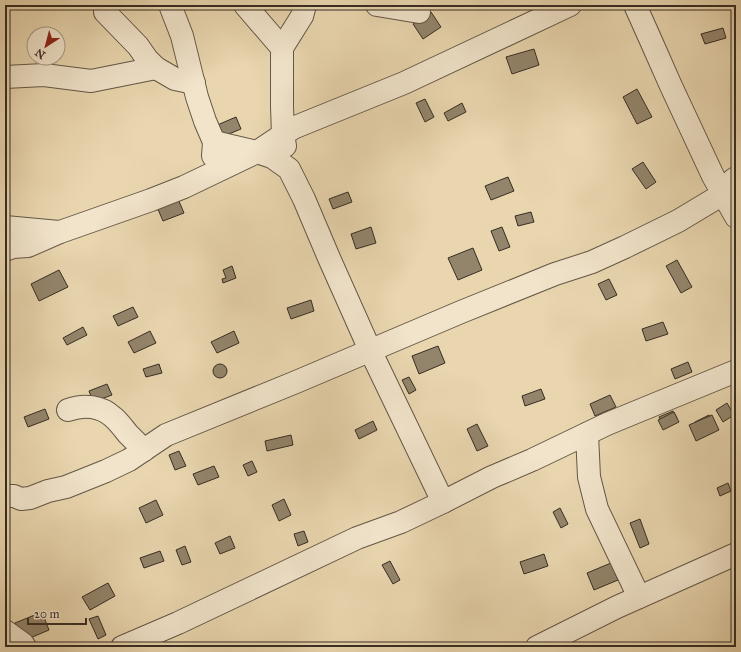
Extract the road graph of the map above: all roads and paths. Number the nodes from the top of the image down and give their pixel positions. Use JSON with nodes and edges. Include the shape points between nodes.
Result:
{"nodes":[{"id":1,"x":170,"y":5,"type":"edge"},
{"id":2,"x":245,"y":5,"type":"edge"},
{"id":3,"x":305,"y":5,"type":"edge"},
{"id":4,"x":378,"y":5,"type":"edge"},
{"id":5,"x":570,"y":5,"type":"edge"},
{"id":6,"x":634,"y":5,"type":"edge"},
{"id":7,"x":105,"y":12,"type":"dead end"},
{"id":8,"x":419,"y":12,"type":"dead end"},
{"id":9,"x":282,"y":48,"type":"junction"},
{"id":10,"x":156,"y":68,"type":"junction"},
{"id":11,"x":5,"y":77,"type":"edge"},
{"id":12,"x":194,"y":83,"type":"junction"},
{"id":13,"x":283,"y":135,"type":"junction"},
{"id":14,"x":214,"y":142,"type":"junction"},
{"id":15,"x":257,"y":152,"type":"junction"},
{"id":16,"x":289,"y":169,"type":"junction"},
{"id":17,"x":212,"y":174,"type":"junction"},
{"id":18,"x":736,"y":178,"type":"edge"},
{"id":19,"x":723,"y":194,"type":"junction"},
{"id":20,"x":736,"y":217,"type":"edge"},
{"id":21,"x":5,"y":226,"type":"edge"},
{"id":22,"x":60,"y":232,"type":"junction"},
{"id":23,"x":5,"y":250,"type":"edge"},
{"id":24,"x":370,"y":350,"type":"junction"},
{"id":25,"x":736,"y":371,"type":"edge"},
{"id":26,"x":68,"y":410,"type":"dead end"},
{"id":27,"x":587,"y":434,"type":"junction"},
{"id":28,"x":144,"y":450,"type":"junction"},
{"id":29,"x":5,"y":496,"type":"edge"},
{"id":30,"x":443,"y":502,"type":"junction"},
{"id":31,"x":736,"y":554,"type":"edge"},
{"id":32,"x":639,"y":597,"type":"junction"},
{"id":33,"x":5,"y":631,"type":"edge"},
{"id":34,"x":26,"y":647,"type":"edge"},
{"id":35,"x":122,"y":647,"type":"edge"},
{"id":36,"x":537,"y":647,"type":"edge"}],
"edges":[{"from":1,"to":12,"type":"street","via":[[182,36]]},
{"from":2,"to":9,"type":"street"},
{"from":3,"to":9,"type":"street","via":[[302,16]]},
{"from":4,"to":8,"type":"street"},
{"from":5,"to":13,"type":"street","via":[[404,83],[293,128]]},
{"from":6,"to":19,"type":"street"},
{"from":7,"to":10,"type":"street"},
{"from":9,"to":13,"type":"street"},
{"from":10,"to":11,"type":"street","via":[[91,80],[44,75]]},
{"from":10,"to":12,"type":"street","via":[[175,79]]},
{"from":12,"to":14,"type":"street"},
{"from":13,"to":15,"type":"street"},
{"from":13,"to":16,"type":"street"},
{"from":14,"to":15,"type":"street"},
{"from":14,"to":17,"type":"street"},
{"from":15,"to":16,"type":"street","via":[[272,157]]},
{"from":15,"to":17,"type":"street"},
{"from":16,"to":24,"type":"street"},
{"from":17,"to":22,"type":"street","via":[[151,200]]},
{"from":18,"to":19,"type":"street"},
{"from":19,"to":20,"type":"street"},
{"from":19,"to":24,"type":"street","via":[[678,221],[592,262],[548,277]]},
{"from":21,"to":22,"type":"street"},
{"from":22,"to":23,"type":"street","via":[[28,246]]},
{"from":24,"to":28,"type":"street","via":[[166,435]]},
{"from":24,"to":30,"type":"street"},
{"from":25,"to":27,"type":"street"},
{"from":26,"to":28,"type":"street","via":[[78,407],[96,408],[105,412]]},
{"from":27,"to":30,"type":"street"},
{"from":27,"to":32,"type":"street","via":[[589,477],[597,509]]},
{"from":28,"to":29,"type":"street","via":[[106,471],[66,487],[30,498]]},
{"from":30,"to":35,"type":"street","via":[[401,522],[357,538]]},
{"from":31,"to":32,"type":"street"},
{"from":32,"to":36,"type":"street"},
{"from":33,"to":34,"type":"street"}]}
